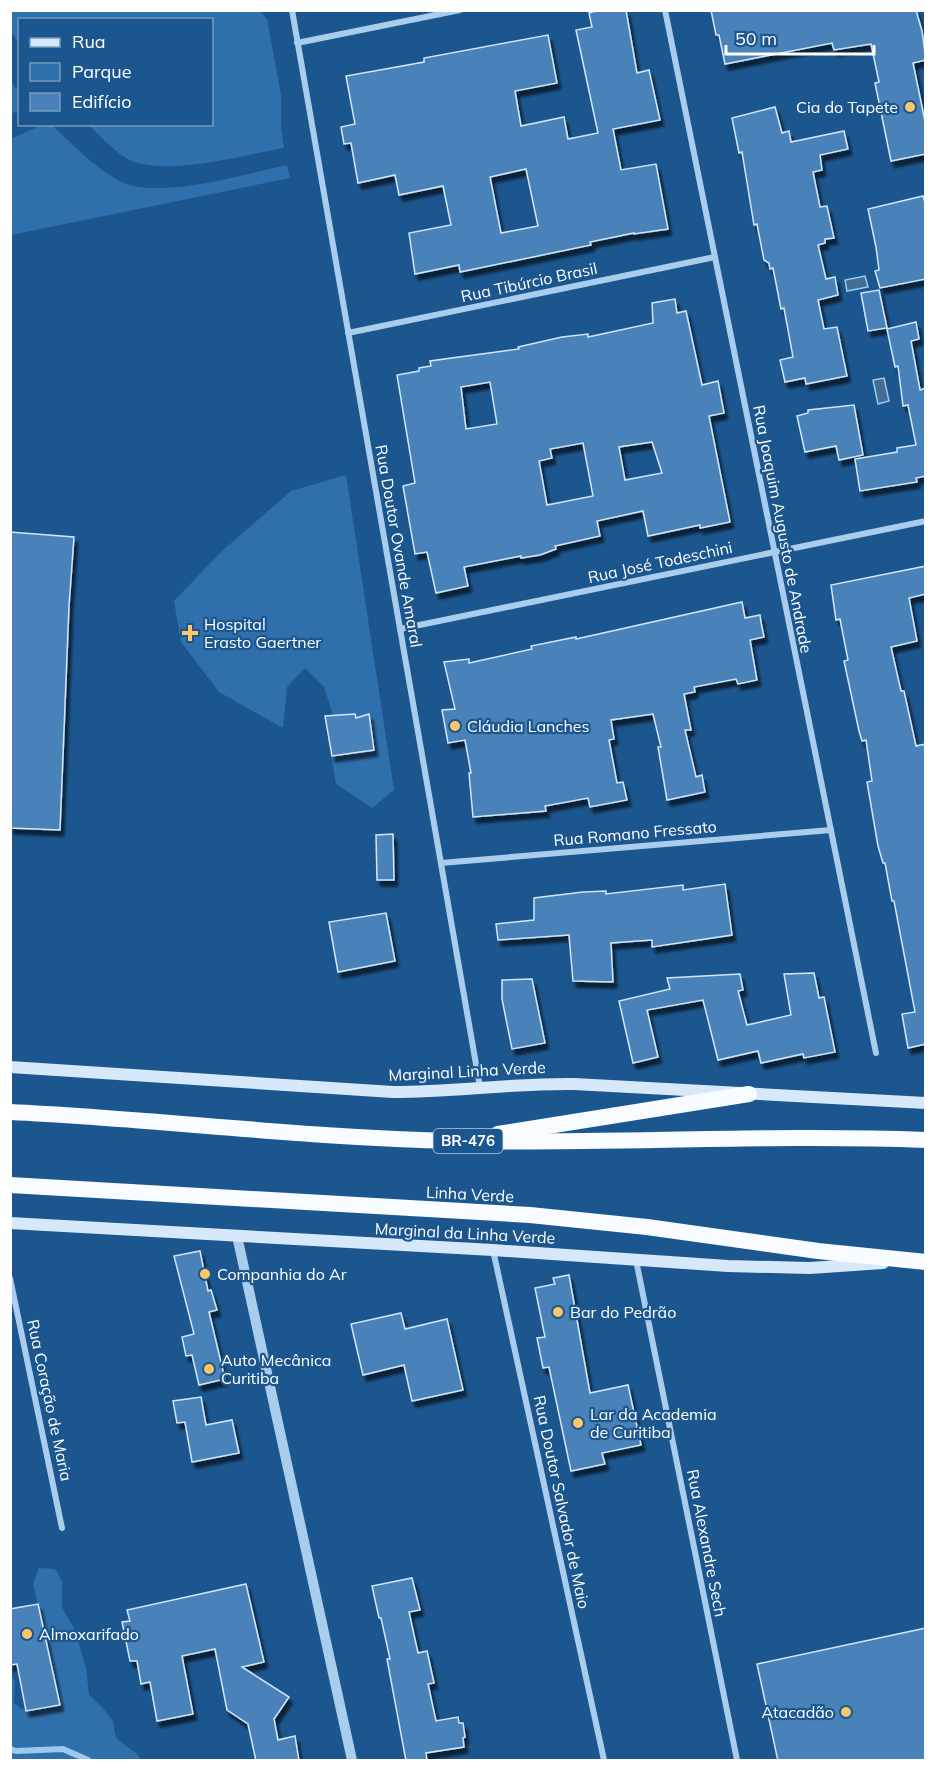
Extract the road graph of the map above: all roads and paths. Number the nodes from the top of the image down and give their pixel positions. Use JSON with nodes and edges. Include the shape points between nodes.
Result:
{"nodes":[{"id":1,"x":292,"y":10,"type":"edge"},
{"id":2,"x":460,"y":10,"type":"edge"},
{"id":3,"x":665,"y":10,"type":"edge"},
{"id":4,"x":297,"y":43,"type":"junction"},
{"id":5,"x":715,"y":257,"type":"junction"},
{"id":6,"x":348,"y":333,"type":"junction"},
{"id":7,"x":926,"y":521,"type":"edge"},
{"id":8,"x":774,"y":552,"type":"junction"},
{"id":9,"x":400,"y":629,"type":"junction"},
{"id":10,"x":831,"y":830,"type":"junction"},
{"id":11,"x":441,"y":863,"type":"junction"},
{"id":12,"x":876,"y":1053,"type":"dead end"},
{"id":13,"x":10,"y":1067,"type":"edge"},
{"id":14,"x":480,"y":1087,"type":"junction"},
{"id":15,"x":750,"y":1094,"type":"junction"},
{"id":16,"x":926,"y":1103,"type":"edge"},
{"id":17,"x":10,"y":1112,"type":"edge"},
{"id":18,"x":926,"y":1140,"type":"edge"},
{"id":19,"x":454,"y":1141,"type":"junction"},
{"id":20,"x":10,"y":1185,"type":"edge"},
{"id":21,"x":10,"y":1223,"type":"edge"},
{"id":22,"x":237,"y":1236,"type":"junction"},
{"id":23,"x":493,"y":1250,"type":"junction"},
{"id":24,"x":636,"y":1260,"type":"junction"},
{"id":25,"x":921,"y":1262,"type":"edge"},
{"id":26,"x":10,"y":1278,"type":"edge"},
{"id":27,"x":62,"y":1528,"type":"dead end"},
{"id":28,"x":352,"y":1761,"type":"edge"},
{"id":29,"x":604,"y":1761,"type":"edge"},
{"id":30,"x":737,"y":1761,"type":"edge"}],
"edges":[{"from":1,"to":4,"type":"street","name":"Rua Doutor Ovande Amaral"},
{"from":2,"to":4,"type":"street"},
{"from":3,"to":5,"type":"street","name":"Rua Joaquim Augusto de Andrade"},
{"from":4,"to":6,"type":"street","name":"Rua Doutor Ovande Amaral"},
{"from":5,"to":6,"type":"street","name":"Rua Tibúrcio Brasil"},
{"from":5,"to":8,"type":"street","name":"Rua Joaquim Augusto de Andrade"},
{"from":6,"to":9,"type":"street","name":"Rua Doutor Ovande Amaral"},
{"from":7,"to":8,"type":"street","name":"Rua José Todeschini"},
{"from":8,"to":9,"type":"street","name":"Rua José Todeschini"},
{"from":8,"to":10,"type":"street","name":"Rua Joaquim Augusto de Andrade"},
{"from":9,"to":11,"type":"street","name":"Rua Doutor Ovande Amaral"},
{"from":10,"to":11,"type":"street","name":"Rua Romano Fressato"},
{"from":10,"to":12,"type":"street","name":"Rua Joaquim Augusto de Andrade"},
{"from":11,"to":14,"type":"street","name":"Rua Doutor Ovande Amaral"},
{"from":13,"to":14,"type":"main road","name":"Marginal Linha Verde","via":[[393,1092]]},
{"from":14,"to":15,"type":"main road","name":"Marginal Linha Verde","via":[[574,1084]]},
{"from":15,"to":16,"type":"main road","name":"Marginal Linha Verde"},
{"from":15,"to":19,"type":"highway"},
{"from":17,"to":19,"type":"highway","number":"BR-476"},
{"from":18,"to":19,"type":"highway","number":"BR-476"},
{"from":20,"to":25,"type":"highway","name":"Linha Verde","via":[[530,1215]]},
{"from":21,"to":22,"type":"main road","name":"Marginal da Linha Verde"},
{"from":22,"to":23,"type":"main road","name":"Marginal da Linha Verde"},
{"from":22,"to":28,"type":"street"},
{"from":23,"to":24,"type":"main road","name":"Marginal da Linha Verde"},
{"from":23,"to":29,"type":"street","name":"Rua Doutor Salvador de Maio"},
{"from":24,"to":25,"type":"main road","name":"Marginal da Linha Verde","via":[[772,1268]]},
{"from":24,"to":30,"type":"street","name":"Rua Alexandre Sech"},
{"from":26,"to":27,"type":"street","name":"Rua Coração de Maria"}]}
